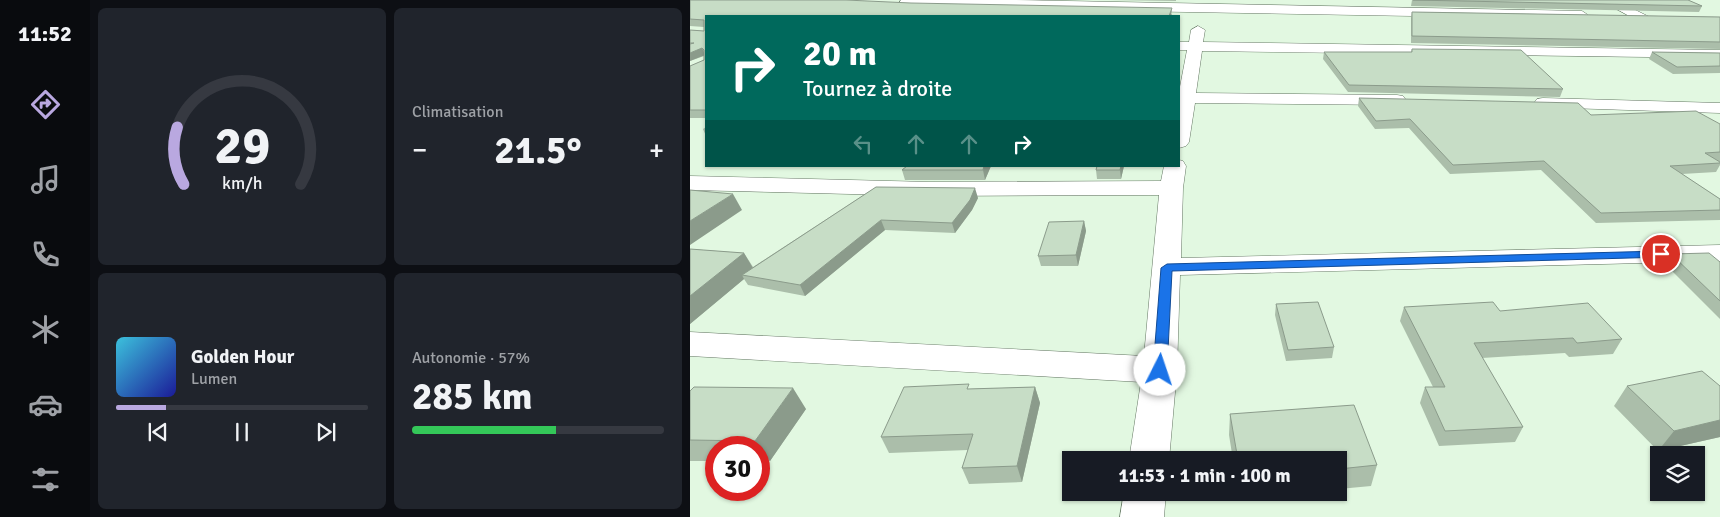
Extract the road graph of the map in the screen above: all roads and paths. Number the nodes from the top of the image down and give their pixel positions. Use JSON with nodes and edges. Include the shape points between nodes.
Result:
{"nodes":[{"id":1,"x":1606,"y":0,"type":"edge"},
{"id":2,"x":917,"y":2,"type":"edge"},
{"id":3,"x":893,"y":3,"type":"edge"},
{"id":4,"x":1202,"y":4,"type":"edge"},
{"id":5,"x":1638,"y":16,"type":"junction"},
{"id":6,"x":1665,"y":17,"type":"edge"},
{"id":7,"x":1180,"y":46,"type":"edge"},
{"id":8,"x":1195,"y":46,"type":"junction"},
{"id":9,"x":1718,"y":55,"type":"edge"},
{"id":10,"x":1182,"y":98,"type":"edge"},
{"id":11,"x":1413,"y":100,"type":"edge"},
{"id":12,"x":1522,"y":102,"type":"edge"},
{"id":13,"x":1720,"y":108,"type":"edge"},
{"id":14,"x":1180,"y":127,"type":"edge"},
{"id":15,"x":823,"y":167,"type":"edge"},
{"id":16,"x":1173,"y":177,"type":"edge"},
{"id":17,"x":690,"y":183,"type":"edge"},
{"id":18,"x":796,"y":188,"type":"junction"},
{"id":19,"x":1720,"y":253,"type":"edge"},
{"id":20,"x":1167,"y":268,"type":"junction"},
{"id":21,"x":690,"y":344,"type":"edge"},
{"id":22,"x":1160,"y":370,"type":"junction"},
{"id":23,"x":1150,"y":451,"type":"edge"},
{"id":24,"x":1144,"y":501,"type":"edge"},
{"id":25,"x":1142,"y":517,"type":"edge"}],
"edges":[{"from":1,"to":5,"type":"street"},
{"from":2,"to":3,"type":"street"},
{"from":2,"to":4,"type":"street"},
{"from":4,"to":5,"type":"street"},
{"from":4,"to":8,"type":"street"},
{"from":5,"to":6,"type":"street"},
{"from":5,"to":9,"type":"street"},
{"from":7,"to":8,"type":"street"},
{"from":8,"to":9,"type":"street"},
{"from":8,"to":10,"type":"street"},
{"from":10,"to":11,"type":"street"},
{"from":10,"to":14,"type":"street"},
{"from":12,"to":13,"type":"street"},
{"from":15,"to":18,"type":"street"},
{"from":16,"to":18,"type":"street","via":[[986,191]]},
{"from":16,"to":20,"type":"street"},
{"from":17,"to":18,"type":"street"},
{"from":19,"to":20,"type":"street"},
{"from":20,"to":22,"type":"street"},
{"from":21,"to":22,"type":"street"},
{"from":22,"to":23,"type":"street"},
{"from":24,"to":25,"type":"street"}]}
